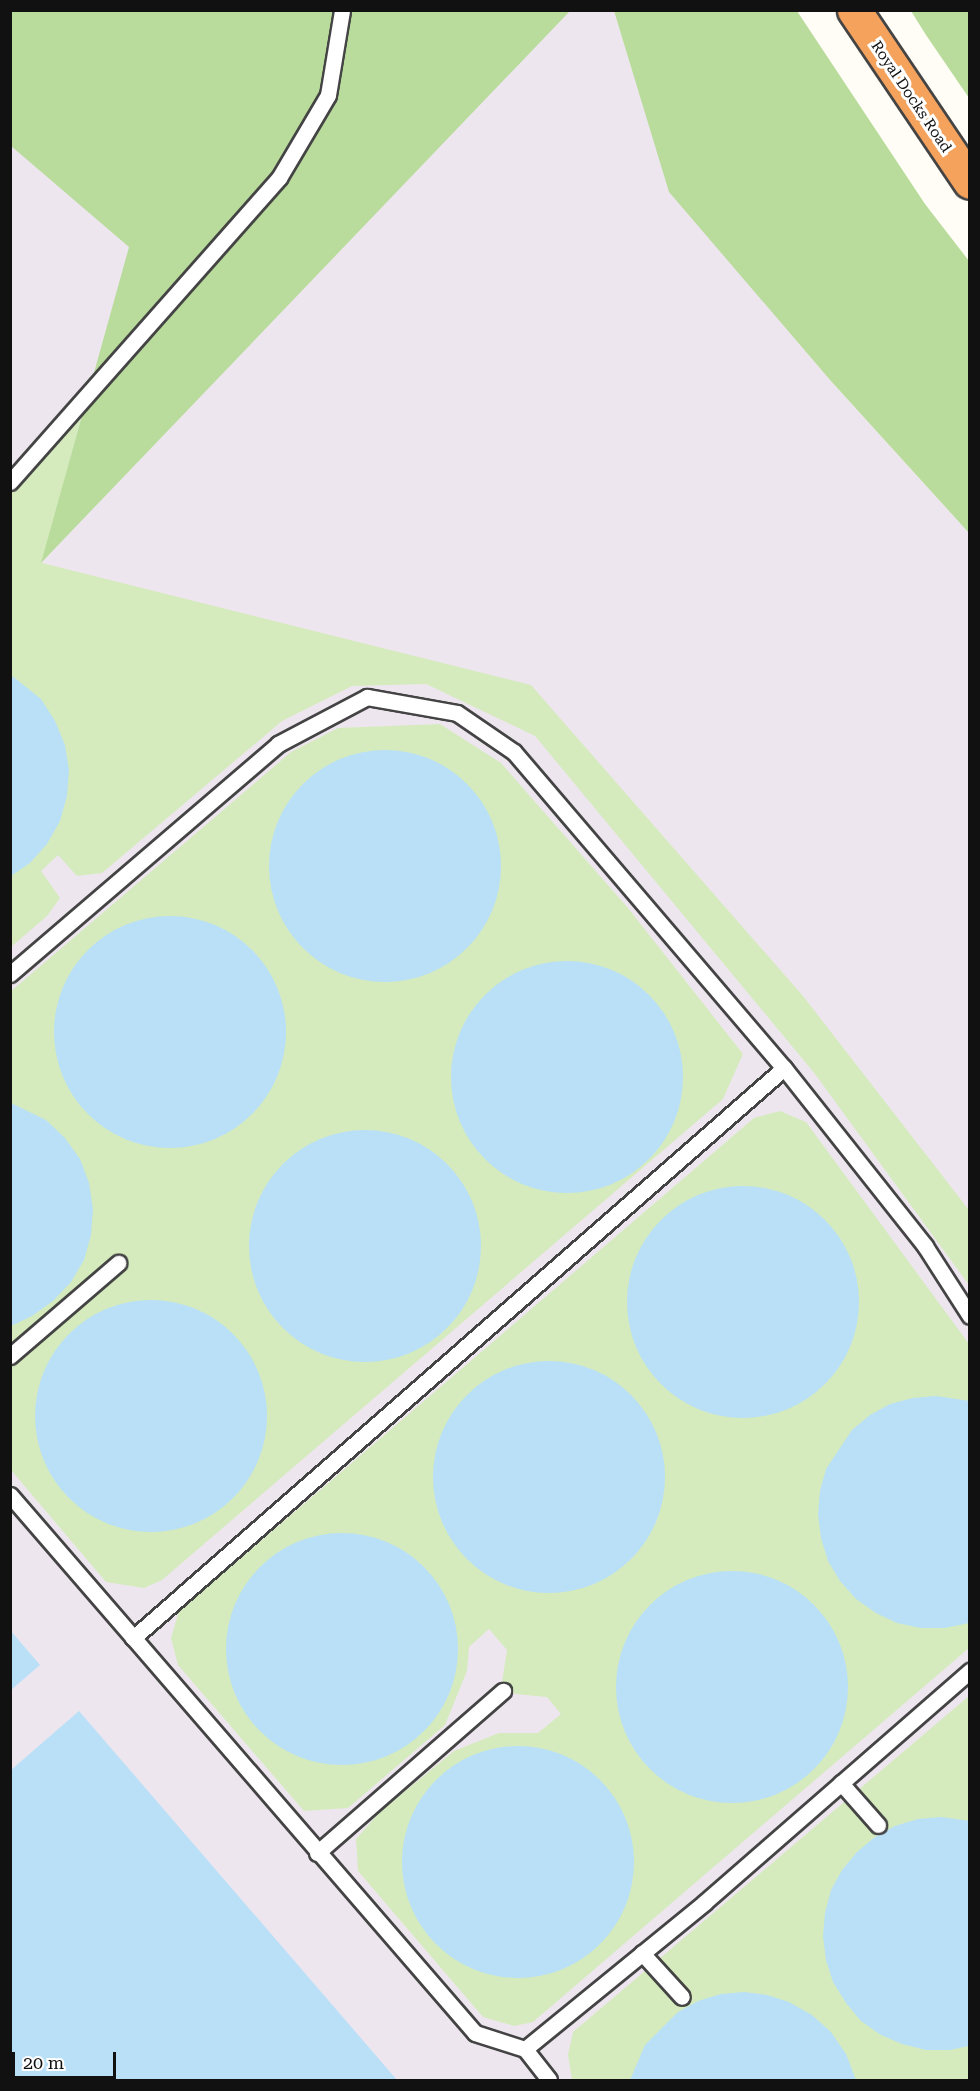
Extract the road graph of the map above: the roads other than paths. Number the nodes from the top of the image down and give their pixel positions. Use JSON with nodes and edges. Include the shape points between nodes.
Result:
{"nodes":[{"id":1,"x":342,"y":10,"type":"edge"},
{"id":2,"x":854,"y":10,"type":"edge"},
{"id":3,"x":969,"y":182,"type":"edge"},
{"id":4,"x":10,"y":482,"type":"edge"},
{"id":5,"x":10,"y":974,"type":"edge"},
{"id":6,"x":784,"y":1068,"type":"junction"},
{"id":7,"x":118,"y":1263,"type":"dead end"},
{"id":8,"x":969,"y":1316,"type":"edge"},
{"id":9,"x":10,"y":1356,"type":"edge"},
{"id":10,"x":10,"y":1495,"type":"edge"},
{"id":11,"x":132,"y":1638,"type":"junction"},
{"id":12,"x":969,"y":1671,"type":"edge"},
{"id":13,"x":503,"y":1691,"type":"dead end"},
{"id":14,"x":841,"y":1783,"type":"junction"},
{"id":15,"x":878,"y":1825,"type":"dead end"},
{"id":16,"x":318,"y":1852,"type":"junction"},
{"id":17,"x":642,"y":1953,"type":"junction"},
{"id":18,"x":681,"y":1997,"type":"dead end"},
{"id":19,"x":525,"y":2049,"type":"junction"},
{"id":20,"x":549,"y":2080,"type":"edge"}],
"edges":[{"from":1,"to":4,"type":"lane","via":[[328,95],[279,178]]},
{"from":2,"to":3,"type":"highway","name":"Royal Docks Road"},
{"from":5,"to":6,"type":"lane","via":[[278,744],[367,697],[457,713],[514,752]]},
{"from":6,"to":8,"type":"lane","via":[[925,1246]]},
{"from":6,"to":11,"type":"lane"},
{"from":7,"to":9,"type":"lane"},
{"from":10,"to":11,"type":"lane"},
{"from":11,"to":16,"type":"lane"},
{"from":12,"to":14,"type":"lane"},
{"from":13,"to":16,"type":"lane"},
{"from":14,"to":15,"type":"lane"},
{"from":14,"to":17,"type":"lane"},
{"from":16,"to":19,"type":"lane","via":[[475,2033]]},
{"from":17,"to":18,"type":"lane"},
{"from":17,"to":19,"type":"lane"},
{"from":19,"to":20,"type":"lane"}]}
